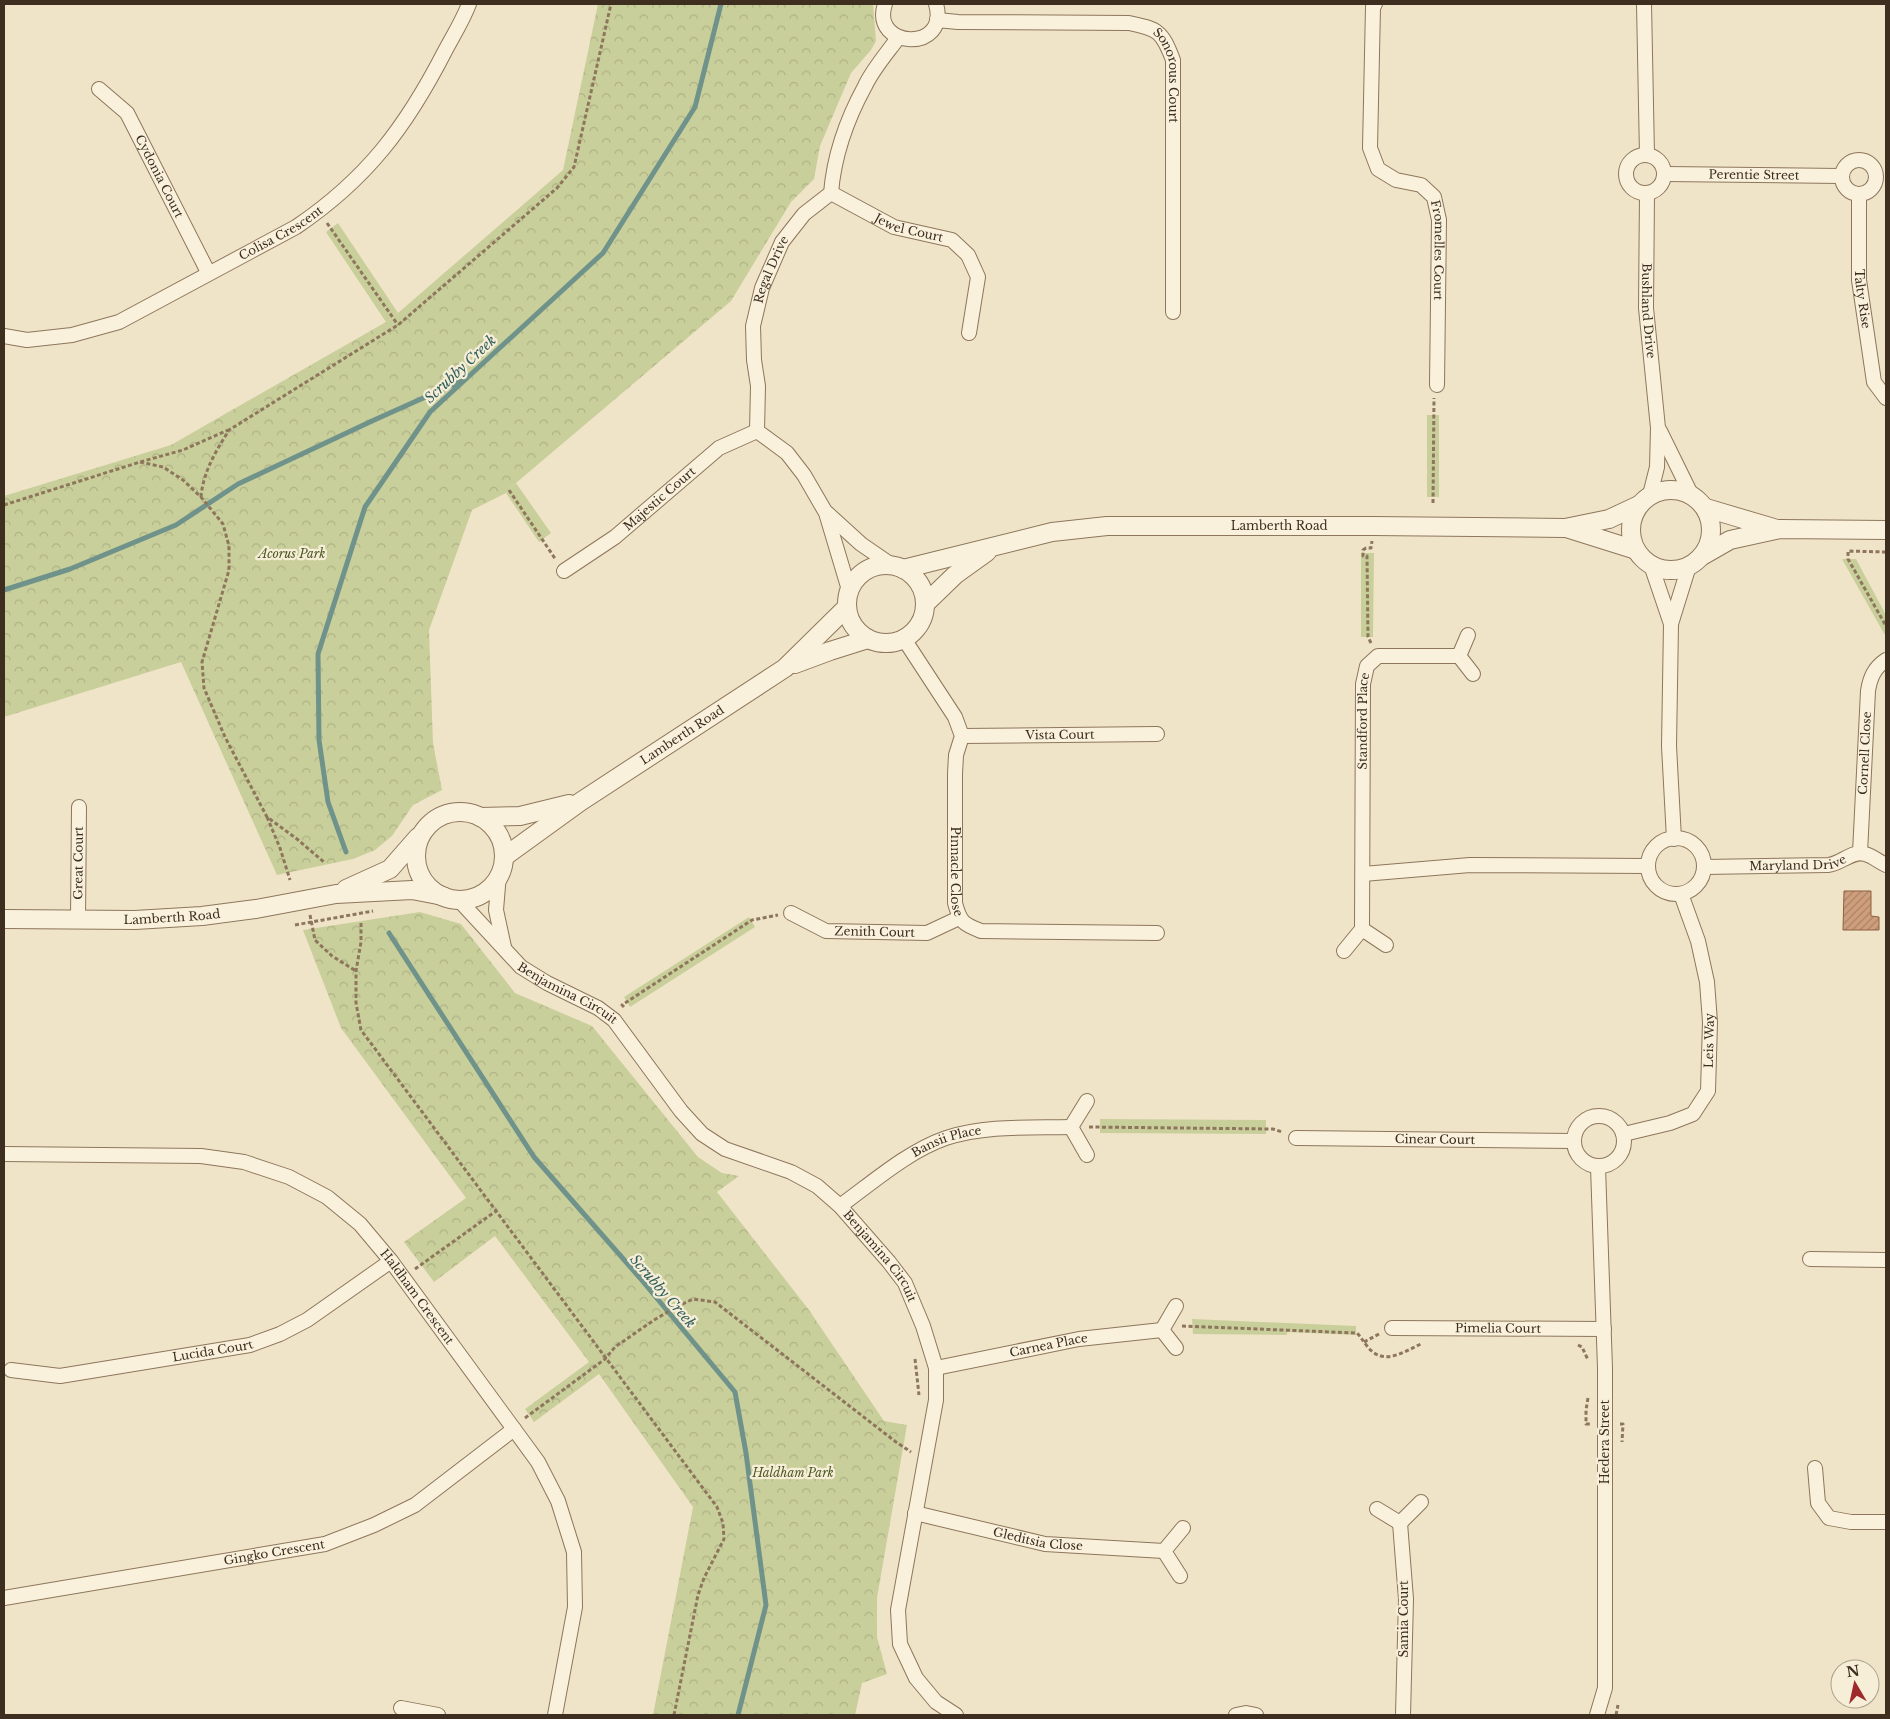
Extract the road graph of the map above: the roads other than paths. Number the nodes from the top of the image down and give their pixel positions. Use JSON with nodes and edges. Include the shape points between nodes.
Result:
{"nodes":[{"id":1,"x":469,"y":4,"type":"edge"},
{"id":2,"x":885,"y":4,"type":"edge"},
{"id":3,"x":936,"y":4,"type":"edge"},
{"id":4,"x":1374,"y":4,"type":"edge"},
{"id":5,"x":1644,"y":4,"type":"edge"},
{"id":6,"x":937,"y":20,"type":"junction"},
{"id":7,"x":898,"y":38,"type":"junction"},
{"id":8,"x":99,"y":89,"type":"dead end"},
{"id":9,"x":1647,"y":155,"type":"junction"},
{"id":10,"x":1665,"y":174,"type":"junction"},
{"id":11,"x":1842,"y":176,"type":"junction"},
{"id":12,"x":1882,"y":176,"type":"edge"},
{"id":13,"x":831,"y":193,"type":"junction"},
{"id":14,"x":1647,"y":193,"type":"junction"},
{"id":15,"x":1859,"y":194,"type":"junction"},
{"id":16,"x":208,"y":272,"type":"junction"},
{"id":17,"x":1173,"y":312,"type":"dead end"},
{"id":18,"x":969,"y":333,"type":"dead end"},
{"id":19,"x":4,"y":336,"type":"edge"},
{"id":20,"x":1437,"y":385,"type":"road end"},
{"id":21,"x":1886,"y":398,"type":"edge"},
{"id":22,"x":1658,"y":428,"type":"junction"},
{"id":23,"x":757,"y":431,"type":"junction"},
{"id":24,"x":1692,"y":494,"type":"junction"},
{"id":25,"x":1644,"y":500,"type":"junction"},
{"id":26,"x":1706,"y":508,"type":"junction"},
{"id":27,"x":826,"y":513,"type":"junction"},
{"id":28,"x":1565,"y":528,"type":"junction"},
{"id":29,"x":1780,"y":529,"type":"junction"},
{"id":30,"x":1886,"y":530,"type":"edge"},
{"id":31,"x":996,"y":546,"type":"junction"},
{"id":32,"x":1636,"y":550,"type":"junction"},
{"id":33,"x":1696,"y":561,"type":"junction"},
{"id":34,"x":1652,"y":565,"type":"junction"},
{"id":35,"x":898,"y":568,"type":"junction"},
{"id":36,"x":564,"y":571,"type":"road end"},
{"id":37,"x":848,"y":599,"type":"junction"},
{"id":38,"x":925,"y":604,"type":"junction"},
{"id":39,"x":1671,"y":624,"type":"junction"},
{"id":40,"x":1468,"y":635,"type":"dead end"},
{"id":41,"x":868,"y":639,"type":"junction"},
{"id":42,"x":904,"y":639,"type":"junction"},
{"id":43,"x":1459,"y":656,"type":"junction"},
{"id":44,"x":1886,"y":660,"type":"edge"},
{"id":45,"x":786,"y":668,"type":"junction"},
{"id":46,"x":1473,"y":674,"type":"dead end"},
{"id":47,"x":1157,"y":734,"type":"dead end"},
{"id":48,"x":962,"y":736,"type":"junction"},
{"id":49,"x":580,"y":802,"type":"junction"},
{"id":50,"x":79,"y":807,"type":"dead end"},
{"id":51,"x":480,"y":817,"type":"junction"},
{"id":52,"x":423,"y":832,"type":"junction"},
{"id":53,"x":1674,"y":839,"type":"junction"},
{"id":54,"x":1860,"y":853,"type":"junction"},
{"id":55,"x":504,"y":857,"type":"junction"},
{"id":56,"x":1886,"y":865,"type":"edge"},
{"id":57,"x":1648,"y":866,"type":"junction"},
{"id":58,"x":1704,"y":867,"type":"junction"},
{"id":59,"x":500,"y":874,"type":"junction"},
{"id":60,"x":1362,"y":874,"type":"junction"},
{"id":61,"x":336,"y":894,"type":"junction"},
{"id":62,"x":1682,"y":894,"type":"junction"},
{"id":63,"x":451,"y":898,"type":"junction"},
{"id":64,"x":791,"y":913,"type":"road end"},
{"id":65,"x":959,"y":918,"type":"junction"},
{"id":66,"x":4,"y":919,"type":"edge"},
{"id":67,"x":78,"y":920,"type":"junction"},
{"id":68,"x":1362,"y":929,"type":"junction"},
{"id":69,"x":1157,"y":933,"type":"dead end"},
{"id":70,"x":1386,"y":945,"type":"dead end"},
{"id":71,"x":504,"y":949,"type":"junction"},
{"id":72,"x":1344,"y":951,"type":"dead end"},
{"id":73,"x":1087,"y":1101,"type":"dead end"},
{"id":74,"x":1071,"y":1127,"type":"junction"},
{"id":75,"x":1624,"y":1134,"type":"junction"},
{"id":76,"x":1296,"y":1138,"type":"road end"},
{"id":77,"x":1573,"y":1141,"type":"junction"},
{"id":78,"x":4,"y":1154,"type":"edge"},
{"id":79,"x":1087,"y":1155,"type":"dead end"},
{"id":80,"x":1598,"y":1167,"type":"junction"},
{"id":81,"x":840,"y":1206,"type":"junction"},
{"id":82,"x":1810,"y":1259,"type":"dead end"},
{"id":83,"x":1886,"y":1260,"type":"edge"},
{"id":84,"x":391,"y":1261,"type":"junction"},
{"id":85,"x":1176,"y":1306,"type":"dead end"},
{"id":86,"x":1392,"y":1328,"type":"dead end"},
{"id":87,"x":1604,"y":1329,"type":"junction"},
{"id":88,"x":1162,"y":1330,"type":"junction"},
{"id":89,"x":1176,"y":1348,"type":"dead end"},
{"id":90,"x":936,"y":1368,"type":"junction"},
{"id":91,"x":11,"y":1370,"type":"dead end"},
{"id":92,"x":514,"y":1429,"type":"junction"},
{"id":93,"x":1815,"y":1468,"type":"dead end"},
{"id":94,"x":1422,"y":1502,"type":"dead end"},
{"id":95,"x":1377,"y":1509,"type":"dead end"},
{"id":96,"x":915,"y":1513,"type":"junction"},
{"id":97,"x":1886,"y":1522,"type":"edge"},
{"id":98,"x":1400,"y":1523,"type":"junction"},
{"id":99,"x":1183,"y":1528,"type":"dead end"},
{"id":100,"x":1164,"y":1551,"type":"junction"},
{"id":101,"x":1180,"y":1576,"type":"dead end"},
{"id":102,"x":4,"y":1598,"type":"edge"},
{"id":103,"x":401,"y":1708,"type":"dead end"},
{"id":104,"x":438,"y":1715,"type":"edge"},
{"id":105,"x":555,"y":1715,"type":"edge"},
{"id":106,"x":956,"y":1715,"type":"edge"},
{"id":107,"x":1236,"y":1715,"type":"edge"},
{"id":108,"x":1256,"y":1715,"type":"edge"},
{"id":109,"x":1404,"y":1715,"type":"edge"},
{"id":110,"x":1597,"y":1715,"type":"edge"}],
"edges":[{"from":1,"to":16,"type":"street","name":"Colisa Crescent","via":[[426,89],[389,143],[357,178],[296,227]]},
{"from":2,"to":7,"type":"street","via":[[883,18],[886,26]]},
{"from":3,"to":6,"type":"street"},
{"from":4,"to":20,"type":"street","name":"Fromelles Court","via":[[1370,148],[1378,169],[1396,180],[1421,185],[1434,197],[1439,220]]},
{"from":5,"to":9,"type":"street"},
{"from":6,"to":7,"type":"street","via":[[922,38]]},
{"from":6,"to":17,"type":"street","name":"Sonorous Court","via":[[1129,23],[1150,28],[1165,39],[1173,60]]},
{"from":7,"to":13,"type":"street","via":[[865,85],[853,112],[833,169]]},
{"from":8,"to":16,"type":"street","name":"Cydonia Court","via":[[127,114]]},
{"from":9,"to":10,"type":"street","via":[[1660,160]]},
{"from":9,"to":14,"type":"street","via":[[1632,160],[1626,174],[1632,188]]},
{"from":10,"to":11,"type":"street","name":"Perentie Street"},
{"from":10,"to":14,"type":"street","via":[[1660,187]]},
{"from":11,"to":12,"type":"street","via":[[1847,164],[1859,159],[1872,164]]},
{"from":11,"to":15,"type":"street","via":[[1846,189]]},
{"from":12,"to":15,"type":"street","via":[[1872,189]]},
{"from":13,"to":18,"type":"street","name":"Jewel Court","via":[[894,227],[952,240],[968,255],[978,277]]},
{"from":13,"to":23,"type":"street","name":"Regal Drive","via":[[804,214],[782,242],[762,288],[753,326],[758,386]]},
{"from":14,"to":22,"type":"street","name":"Bushland Drive","via":[[1646,308]]},
{"from":15,"to":21,"type":"street","name":"Talty Rise","via":[[1858,280],[1874,382]]},
{"from":16,"to":19,"type":"street","name":"Colisa Crescent","via":[[119,322],[72,336],[27,340]]},
{"from":22,"to":24,"type":"street","name":"Bushland Drive"},
{"from":22,"to":25,"type":"street","name":"Bushland Drive","via":[[1657,467]]},
{"from":23,"to":27,"type":"street","via":[[787,453]]},
{"from":23,"to":36,"type":"street","name":"Majestic Court","via":[[719,448],[615,537]]},
{"from":24,"to":25,"type":"street","name":"Lamberth Road","via":[[1660,490]]},
{"from":24,"to":26,"type":"street"},
{"from":25,"to":28,"type":"street","name":"Lamberth Road","via":[[1609,518]]},
{"from":25,"to":32,"type":"street","via":[[1633,515],[1630,527]]},
{"from":26,"to":29,"type":"street"},
{"from":26,"to":33,"type":"street","via":[[1712,533],[1709,545]]},
{"from":27,"to":35,"type":"street","via":[[861,544]]},
{"from":27,"to":37,"type":"street"},
{"from":28,"to":31,"type":"street","name":"Lamberth Road","via":[[1107,526],[1052,532]]},
{"from":28,"to":32,"type":"street","name":"Lamberth Road"},
{"from":29,"to":30,"type":"street"},
{"from":29,"to":33,"type":"street","via":[[1730,540]]},
{"from":31,"to":35,"type":"street","name":"Lamberth Road"},
{"from":31,"to":38,"type":"street","name":"Lamberth Road","via":[[955,574]]},
{"from":32,"to":34,"type":"street","name":"Lamberth Road"},
{"from":33,"to":34,"type":"street","via":[[1677,570],[1664,570]]},
{"from":33,"to":39,"type":"street"},
{"from":34,"to":39,"type":"street"},
{"from":35,"to":37,"type":"street","name":"Lamberth Road","via":[[880,566],[867,570],[856,579]]},
{"from":35,"to":38,"type":"street","via":[[912,575],[919,584]]},
{"from":37,"to":41,"type":"street","via":[[850,620]]},
{"from":37,"to":45,"type":"street","name":"Lamberth Road"},
{"from":38,"to":42,"type":"street","name":"Lamberth Road","via":[[919,624]]},
{"from":39,"to":53,"type":"street","via":[[1669,746]]},
{"from":40,"to":43,"type":"street"},
{"from":41,"to":42,"type":"street","name":"Lamberth Road","via":[[892,643]]},
{"from":41,"to":45,"type":"street","name":"Lamberth Road"},
{"from":42,"to":48,"type":"street","via":[[955,717]]},
{"from":43,"to":46,"type":"street"},
{"from":43,"to":60,"type":"street","name":"Standford Place","via":[[1378,656],[1367,666],[1363,684]]},
{"from":44,"to":54,"type":"street","name":"Cornell Close","via":[[1875,670],[1868,691]]},
{"from":45,"to":49,"type":"street","name":"Lamberth Road"},
{"from":47,"to":48,"type":"street","name":"Vista Court"},
{"from":48,"to":65,"type":"street","name":"Pinnacle Close","via":[[955,774],[955,903]]},
{"from":49,"to":51,"type":"street","name":"Lamberth Road","via":[[520,816]]},
{"from":49,"to":55,"type":"street","name":"Lamberth Road"},
{"from":50,"to":67,"type":"street","name":"Great Court"},
{"from":51,"to":52,"type":"street","name":"Lamberth Road","via":[[461,812],[442,815]]},
{"from":51,"to":55,"type":"street","name":"Lamberth Road","via":[[498,833]]},
{"from":52,"to":61,"type":"street","name":"Lamberth Road","via":[[390,869]]},
{"from":52,"to":63,"type":"street","via":[[416,856],[418,868],[432,890]]},
{"from":53,"to":57,"type":"street","via":[[1656,847]]},
{"from":53,"to":58,"type":"street","via":[[1686,840],[1695,846]]},
{"from":54,"to":56,"type":"street","name":"Maryland Drive"},
{"from":54,"to":58,"type":"street","name":"Maryland Drive","via":[[1828,865]]},
{"from":55,"to":59,"type":"street","name":"Lamberth Road"},
{"from":57,"to":60,"type":"street","via":[[1470,865]]},
{"from":57,"to":62,"type":"street","via":[[1658,888]]},
{"from":58,"to":62,"type":"street","via":[[1698,884]]},
{"from":59,"to":63,"type":"street","name":"Lamberth Road","via":[[482,893],[471,898]]},
{"from":59,"to":71,"type":"street","name":"Benjamina Circuit","via":[[496,910]]},
{"from":60,"to":68,"type":"street","name":"Standford Place"},
{"from":61,"to":63,"type":"street","name":"Lamberth Road","via":[[412,890]]},
{"from":61,"to":67,"type":"street","name":"Lamberth Road","via":[[202,916]]},
{"from":62,"to":75,"type":"street","name":"Leis Way","via":[[1698,940],[1707,982],[1710,1022],[1708,1091],[1693,1114]]},
{"from":63,"to":71,"type":"street","name":"Benjamina Circuit"},
{"from":64,"to":65,"type":"street","name":"Zenith Court","via":[[826,931],[927,933]]},
{"from":65,"to":69,"type":"street","name":"Pinnacle Close","via":[[981,931]]},
{"from":66,"to":67,"type":"street","name":"Lamberth Road"},
{"from":68,"to":70,"type":"street"},
{"from":68,"to":72,"type":"street"},
{"from":71,"to":81,"type":"street","name":"Benjamina Circuit","via":[[520,968],[598,1008],[614,1020],[702,1134],[725,1149],[791,1172],[817,1186]]},
{"from":73,"to":74,"type":"street"},
{"from":74,"to":79,"type":"street"},
{"from":74,"to":81,"type":"street","name":"Bansii Place","via":[[985,1129],[946,1138],[916,1152]]},
{"from":75,"to":77,"type":"street","via":[[1615,1120],[1599,1115],[1584,1120],[1578,1126]]},
{"from":75,"to":80,"type":"street","via":[[1619,1157],[1606,1166]]},
{"from":76,"to":77,"type":"street","name":"Cinear Court"},
{"from":77,"to":80,"type":"street","via":[[1578,1156]]},
{"from":78,"to":84,"type":"street","name":"Haldham Crescent","via":[[200,1156],[244,1162],[289,1177],[328,1197],[360,1224]]},
{"from":80,"to":87,"type":"street","name":"Hedera Street"},
{"from":81,"to":90,"type":"street","name":"Benjamina Circuit","via":[[905,1283]]},
{"from":82,"to":83,"type":"street"},
{"from":84,"to":91,"type":"street","name":"Lucida Court","via":[[307,1320],[250,1345],[60,1376]]},
{"from":84,"to":92,"type":"street","name":"Haldham Crescent"},
{"from":85,"to":88,"type":"street"},
{"from":86,"to":87,"type":"street","name":"Pimelia Court"},
{"from":87,"to":110,"type":"street","name":"Hedera Street","via":[[1605,1688]]},
{"from":88,"to":89,"type":"street"},
{"from":88,"to":90,"type":"street","name":"Carnea Place","via":[[1079,1339]]},
{"from":90,"to":96,"type":"street","name":"Benjamina Circuit","via":[[936,1400]]},
{"from":92,"to":102,"type":"street","name":"Gingko Crescent","via":[[415,1505],[324,1544]]},
{"from":92,"to":105,"type":"street","name":"Haldham Crescent","via":[[538,1462],[558,1501],[574,1552],[575,1606]]},
{"from":93,"to":97,"type":"street","via":[[1818,1503],[1828,1518]]},
{"from":94,"to":98,"type":"street"},
{"from":95,"to":98,"type":"street"},
{"from":96,"to":100,"type":"street","name":"Gleditsia Close","via":[[1044,1544]]},
{"from":96,"to":106,"type":"street","name":"Benjamina Circuit","via":[[898,1610],[900,1644],[916,1678],[936,1702]]},
{"from":98,"to":109,"type":"street","name":"Samia Court","via":[[1406,1599]]},
{"from":99,"to":100,"type":"street"},
{"from":100,"to":101,"type":"street"},
{"from":103,"to":104,"type":"street"},
{"from":107,"to":108,"type":"street"}]}
